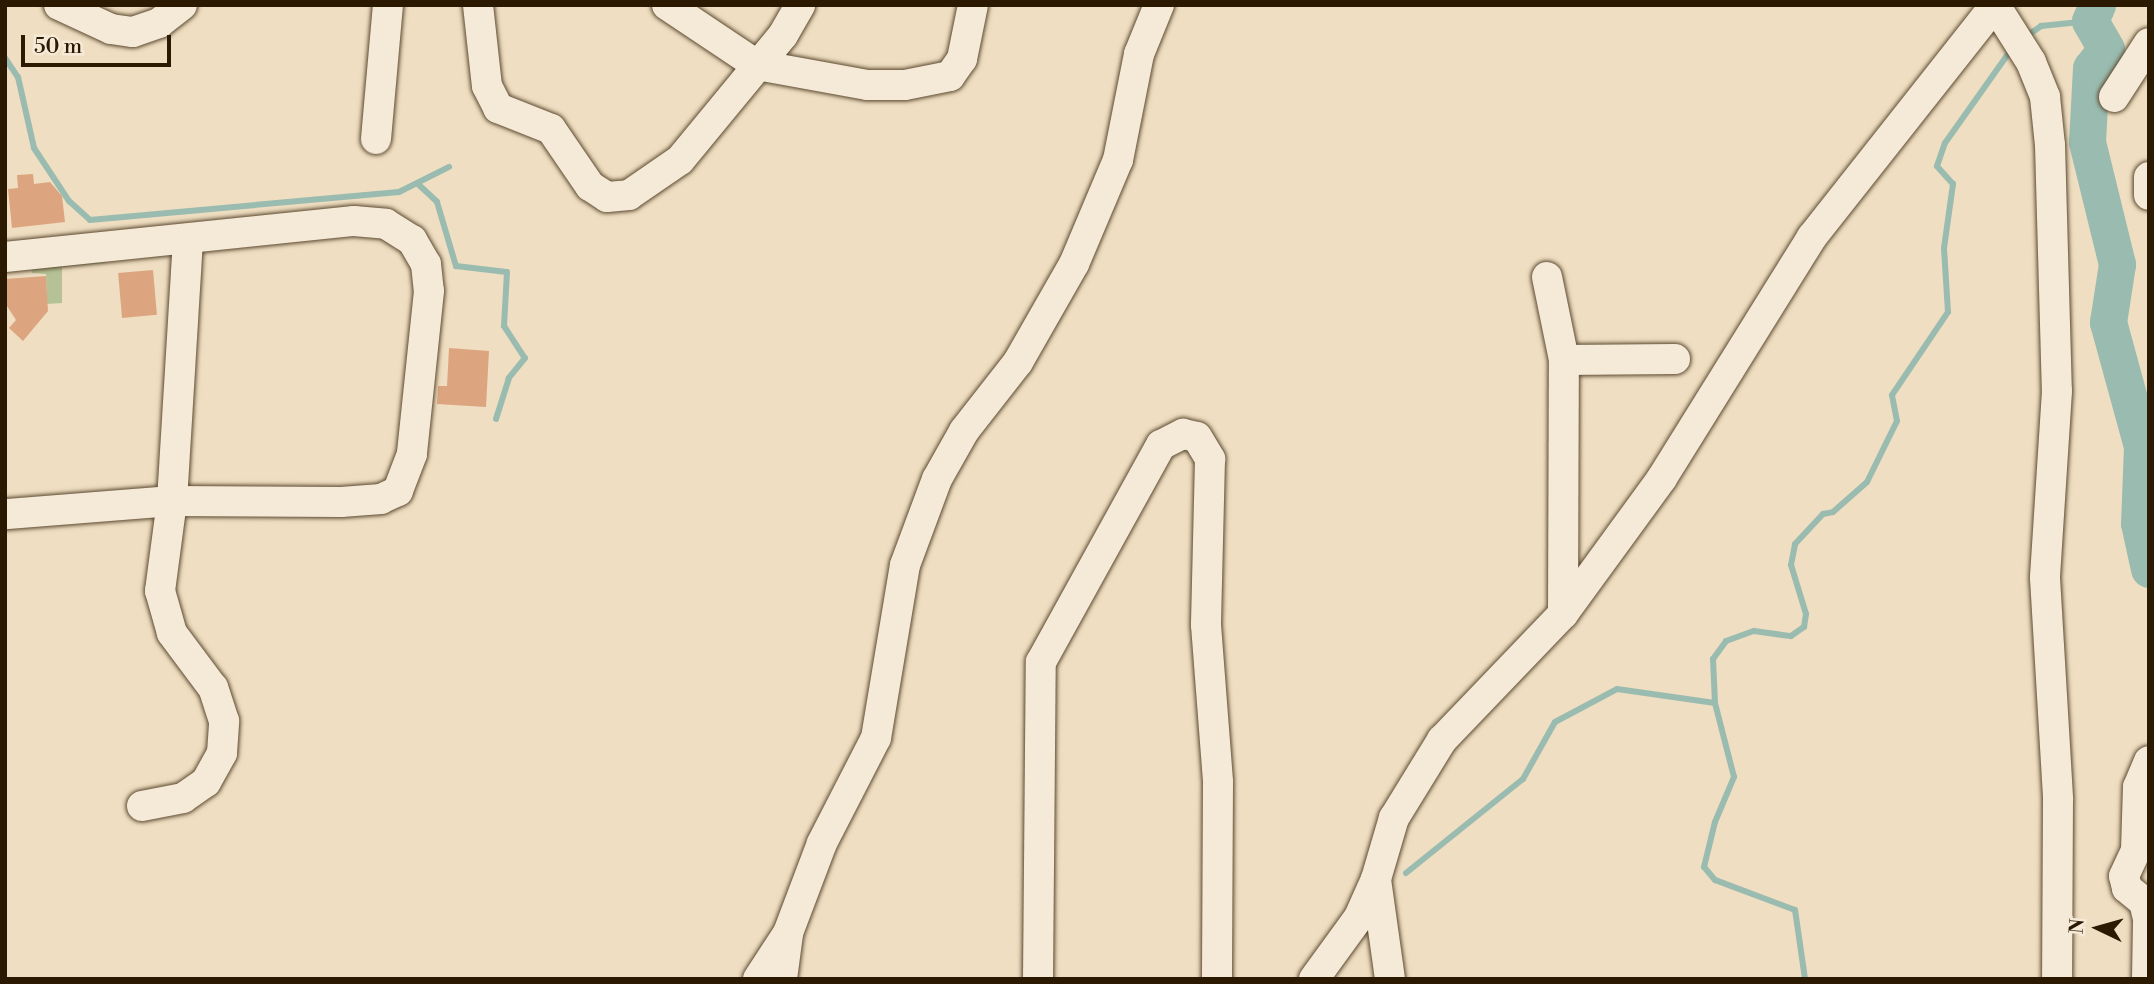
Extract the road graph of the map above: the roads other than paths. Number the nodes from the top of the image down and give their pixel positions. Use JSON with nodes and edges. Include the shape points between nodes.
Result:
{"nodes":[{"id":1,"x":59,"y":5,"type":"edge"},
{"id":2,"x":182,"y":5,"type":"edge"},
{"id":3,"x":388,"y":5,"type":"edge"},
{"id":4,"x":478,"y":5,"type":"edge"},
{"id":5,"x":667,"y":5,"type":"edge"},
{"id":6,"x":800,"y":5,"type":"edge"},
{"id":7,"x":973,"y":5,"type":"edge"},
{"id":8,"x":1159,"y":5,"type":"edge"},
{"id":9,"x":1999,"y":13,"type":"edge"},
{"id":10,"x":2149,"y":43,"type":"edge"},
{"id":11,"x":757,"y":65,"type":"junction"},
{"id":12,"x":2114,"y":97,"type":"dead end"},
{"id":13,"x":376,"y":139,"type":"dead end"},
{"id":14,"x":2149,"y":177,"type":"edge"},
{"id":15,"x":2149,"y":195,"type":"edge"},
{"id":16,"x":188,"y":242,"type":"junction"},
{"id":17,"x":5,"y":257,"type":"edge"},
{"id":18,"x":1547,"y":277,"type":"dead end"},
{"id":19,"x":1675,"y":359,"type":"dead end"},
{"id":20,"x":1564,"y":360,"type":"junction"},
{"id":21,"x":172,"y":501,"type":"junction"},
{"id":22,"x":5,"y":514,"type":"edge"},
{"id":23,"x":1563,"y":614,"type":"junction"},
{"id":24,"x":2149,"y":761,"type":"edge"},
{"id":25,"x":142,"y":806,"type":"dead end"},
{"id":26,"x":1376,"y":879,"type":"junction"},
{"id":27,"x":788,"y":933,"type":"junction"},
{"id":28,"x":758,"y":979,"type":"edge"},
{"id":29,"x":782,"y":979,"type":"edge"},
{"id":30,"x":1038,"y":979,"type":"edge"},
{"id":31,"x":1217,"y":979,"type":"edge"},
{"id":32,"x":1314,"y":979,"type":"edge"},
{"id":33,"x":1390,"y":979,"type":"edge"},
{"id":34,"x":2057,"y":979,"type":"edge"},
{"id":35,"x":2147,"y":979,"type":"edge"}],
"edges":[{"from":1,"to":2,"type":"street","via":[[111,29],[133,32],[159,23]]},
{"from":3,"to":13,"type":"street"},
{"from":4,"to":11,"type":"street","via":[[487,86],[498,108],[551,130],[590,186],[607,197],[629,195],[680,160]]},
{"from":5,"to":11,"type":"street"},
{"from":6,"to":11,"type":"street"},
{"from":7,"to":11,"type":"street","via":[[962,60],[950,76],[935,83],[867,85]]},
{"from":8,"to":27,"type":"street","via":[[1139,54],[1118,160],[1074,264],[1047,317],[964,431],[937,479],[905,565],[876,738],[822,843]]},
{"from":9,"to":23,"type":"street","via":[[1812,237],[1662,478]]},
{"from":9,"to":34,"type":"street","via":[[2031,62],[2045,97],[2050,145],[2057,391],[2045,578],[2058,800]]},
{"from":10,"to":12,"type":"street"},
{"from":14,"to":15,"type":"street"},
{"from":16,"to":17,"type":"street"},
{"from":16,"to":21,"type":"street"},
{"from":16,"to":21,"type":"street","via":[[354,221],[386,224],[412,240],[426,264],[429,291],[412,454],[398,491],[381,499],[341,502]]},
{"from":18,"to":20,"type":"street"},
{"from":19,"to":20,"type":"street"},
{"from":20,"to":23,"type":"street"},
{"from":21,"to":22,"type":"street"},
{"from":21,"to":25,"type":"street","via":[[162,613],[213,688],[224,721],[222,753],[205,782],[183,798]]},
{"from":23,"to":26,"type":"street","via":[[1442,740],[1394,818]]},
{"from":24,"to":35,"type":"street","via":[[2138,787],[2136,849],[2124,876],[2127,888],[2144,902],[2148,919]]},
{"from":26,"to":32,"type":"street","via":[[1359,917]]},
{"from":26,"to":33,"type":"street"},
{"from":27,"to":28,"type":"street","via":[[764,962]]},
{"from":27,"to":29,"type":"street"},
{"from":30,"to":31,"type":"street","via":[[1041,662],[1161,445],[1183,435],[1197,437],[1210,459],[1206,625],[1218,782]]}]}
